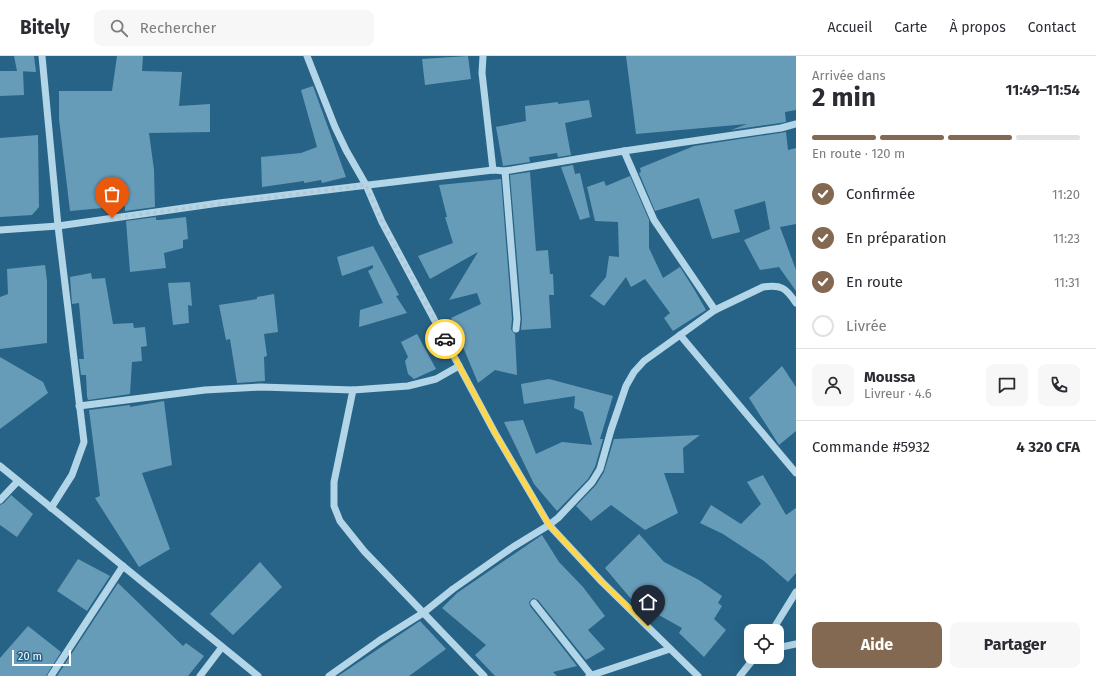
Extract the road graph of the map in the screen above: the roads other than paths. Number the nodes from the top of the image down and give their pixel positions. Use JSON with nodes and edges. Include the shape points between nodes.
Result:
{"nodes":[{"id":1,"x":42,"y":56,"type":"edge"},
{"id":2,"x":307,"y":56,"type":"edge"},
{"id":3,"x":483,"y":56,"type":"edge"},
{"id":4,"x":796,"y":124,"type":"edge"},
{"id":5,"x":624,"y":150,"type":"junction"},
{"id":6,"x":493,"y":170,"type":"junction"},
{"id":7,"x":505,"y":171,"type":"junction"},
{"id":8,"x":366,"y":185,"type":"junction"},
{"id":9,"x":58,"y":226,"type":"junction"},
{"id":10,"x":0,"y":230,"type":"edge"},
{"id":11,"x":796,"y":303,"type":"edge"},
{"id":12,"x":715,"y":310,"type":"junction"},
{"id":13,"x":516,"y":329,"type":"dead end"},
{"id":14,"x":680,"y":335,"type":"junction"},
{"id":15,"x":459,"y":366,"type":"junction"},
{"id":16,"x":353,"y":390,"type":"junction"},
{"id":17,"x":79,"y":406,"type":"junction"},
{"id":18,"x":0,"y":466,"type":"edge"},
{"id":19,"x":796,"y":473,"type":"edge"},
{"id":20,"x":18,"y":481,"type":"junction"},
{"id":21,"x":0,"y":500,"type":"edge"},
{"id":22,"x":51,"y":508,"type":"junction"},
{"id":23,"x":549,"y":525,"type":"junction"},
{"id":24,"x":123,"y":566,"type":"junction"},
{"id":25,"x":796,"y":592,"type":"edge"},
{"id":26,"x":534,"y":603,"type":"dead end"},
{"id":27,"x":423,"y":613,"type":"junction"},
{"id":28,"x":776,"y":624,"type":"edge"},
{"id":29,"x":796,"y":644,"type":"edge"},
{"id":30,"x":222,"y":647,"type":"junction"},
{"id":31,"x":784,"y":647,"type":"edge"},
{"id":32,"x":670,"y":649,"type":"junction"},
{"id":33,"x":749,"y":664,"type":"edge"},
{"id":34,"x":590,"y":675,"type":"edge"},
{"id":35,"x":51,"y":676,"type":"edge"},
{"id":36,"x":200,"y":676,"type":"edge"},
{"id":37,"x":258,"y":676,"type":"edge"},
{"id":38,"x":329,"y":676,"type":"edge"},
{"id":39,"x":484,"y":676,"type":"edge"},
{"id":40,"x":698,"y":676,"type":"edge"},
{"id":41,"x":740,"y":676,"type":"edge"}],
"edges":[{"from":1,"to":9,"type":"street"},
{"from":2,"to":8,"type":"street","via":[[335,128]]},
{"from":3,"to":6,"type":"street","via":[[482,73]]},
{"from":4,"to":5,"type":"street"},
{"from":5,"to":7,"type":"street"},
{"from":5,"to":12,"type":"street","via":[[654,220]]},
{"from":6,"to":7,"type":"street"},
{"from":6,"to":8,"type":"street"},
{"from":7,"to":13,"type":"street","via":[[518,319]]},
{"from":8,"to":9,"type":"street"},
{"from":8,"to":15,"type":"street","via":[[382,222]]},
{"from":9,"to":10,"type":"street"},
{"from":9,"to":17,"type":"street"},
{"from":11,"to":12,"type":"street","via":[[783,287],[769,286]]},
{"from":12,"to":14,"type":"street"},
{"from":14,"to":19,"type":"street"},
{"from":14,"to":23,"type":"street","via":[[644,361],[634,372],[626,386],[600,468],[592,482]]},
{"from":15,"to":16,"type":"street","via":[[436,379],[408,386]]},
{"from":15,"to":23,"type":"street"},
{"from":16,"to":17,"type":"street","via":[[261,387],[205,390]]},
{"from":16,"to":27,"type":"street","via":[[334,482],[334,506],[340,521],[364,551]]},
{"from":17,"to":22,"type":"street","via":[[84,442],[72,475]]},
{"from":18,"to":20,"type":"street"},
{"from":20,"to":21,"type":"street"},
{"from":20,"to":22,"type":"street"},
{"from":22,"to":24,"type":"street"},
{"from":23,"to":27,"type":"street","via":[[513,547]]},
{"from":23,"to":32,"type":"street"},
{"from":24,"to":30,"type":"street"},
{"from":24,"to":35,"type":"street"},
{"from":25,"to":28,"type":"street"},
{"from":26,"to":34,"type":"street"},
{"from":27,"to":38,"type":"street"},
{"from":27,"to":39,"type":"street"},
{"from":29,"to":31,"type":"street"},
{"from":30,"to":36,"type":"street"},
{"from":30,"to":37,"type":"street"},
{"from":32,"to":34,"type":"street"},
{"from":32,"to":40,"type":"street"},
{"from":33,"to":41,"type":"street"}]}
